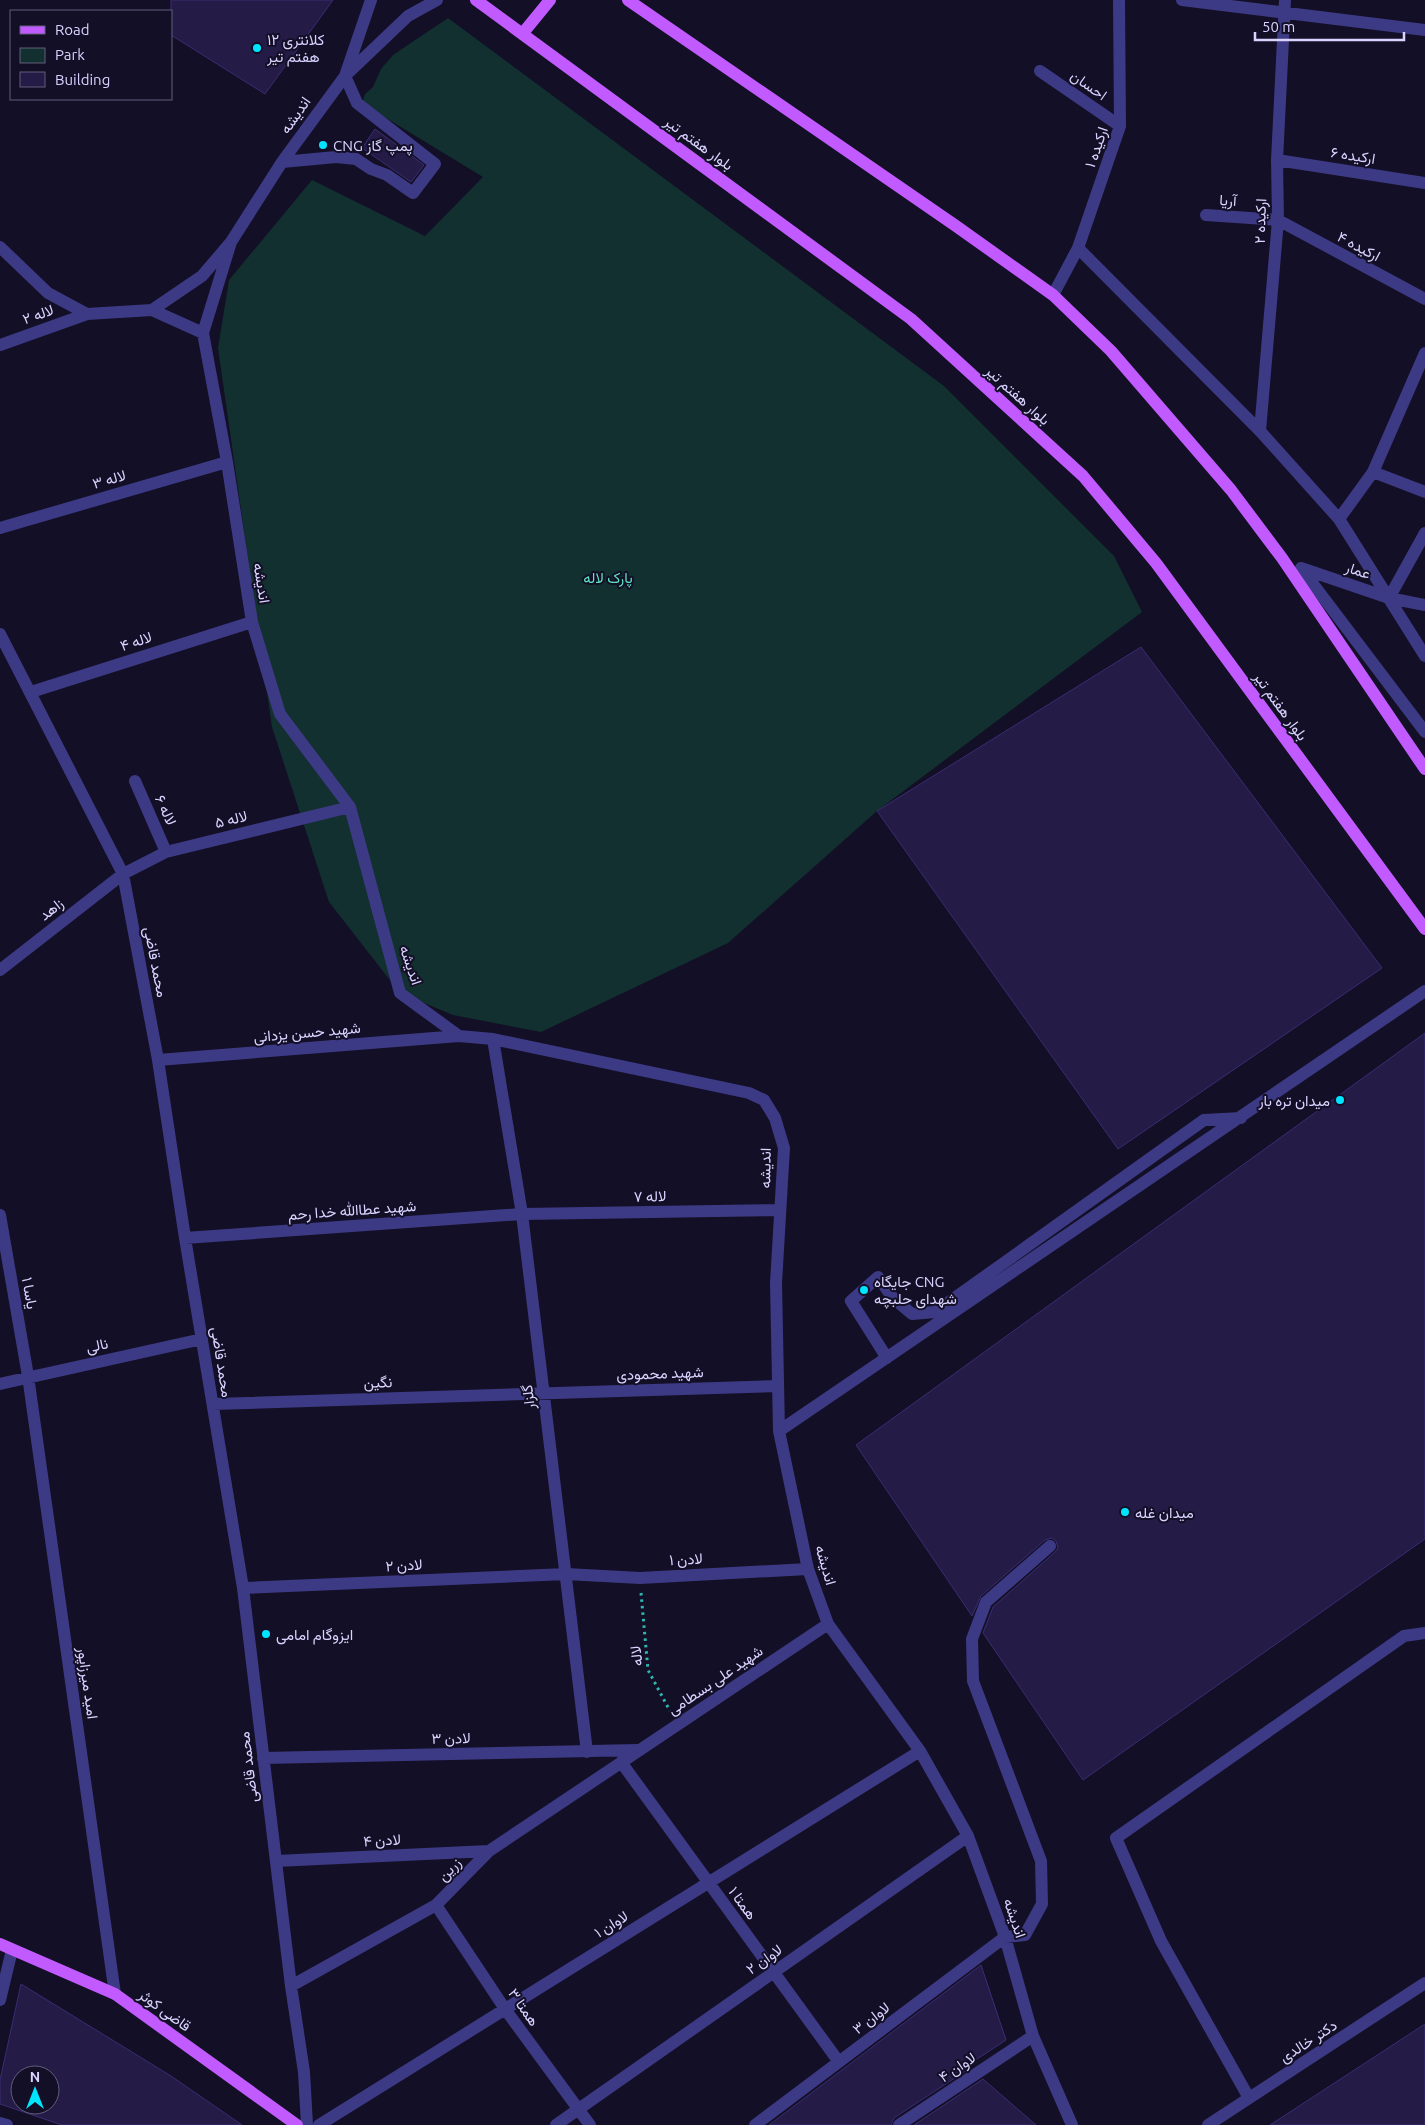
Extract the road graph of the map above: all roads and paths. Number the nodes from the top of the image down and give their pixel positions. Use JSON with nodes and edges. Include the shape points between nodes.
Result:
{"nodes":[{"id":1,"x":371,"y":0,"type":"edge"},
{"id":2,"x":437,"y":0,"type":"edge"},
{"id":3,"x":476,"y":0,"type":"edge"},
{"id":4,"x":550,"y":0,"type":"edge"},
{"id":5,"x":628,"y":0,"type":"edge"},
{"id":6,"x":1119,"y":0,"type":"edge"},
{"id":7,"x":1182,"y":0,"type":"edge"},
{"id":8,"x":1284,"y":6,"type":"edge"},
{"id":9,"x":1425,"y":30,"type":"edge"},
{"id":10,"x":523,"y":33,"type":"junction"},
{"id":11,"x":1040,"y":71,"type":"dead end"},
{"id":12,"x":345,"y":76,"type":"junction"},
{"id":13,"x":1120,"y":126,"type":"junction"},
{"id":14,"x":1277,"y":160,"type":"junction"},
{"id":15,"x":282,"y":162,"type":"junction"},
{"id":16,"x":1425,"y":183,"type":"edge"},
{"id":17,"x":1206,"y":215,"type":"dead end"},
{"id":18,"x":1278,"y":220,"type":"junction"},
{"id":19,"x":231,"y":242,"type":"junction"},
{"id":20,"x":0,"y":247,"type":"edge"},
{"id":21,"x":1078,"y":248,"type":"junction"},
{"id":22,"x":1053,"y":295,"type":"junction"},
{"id":23,"x":1425,"y":299,"type":"edge"},
{"id":24,"x":152,"y":310,"type":"junction"},
{"id":25,"x":87,"y":314,"type":"junction"},
{"id":26,"x":203,"y":333,"type":"junction"},
{"id":27,"x":0,"y":344,"type":"edge"},
{"id":28,"x":1425,"y":353,"type":"edge"},
{"id":29,"x":1260,"y":432,"type":"junction"},
{"id":30,"x":227,"y":462,"type":"junction"},
{"id":31,"x":1373,"y":472,"type":"junction"},
{"id":32,"x":1425,"y":492,"type":"edge"},
{"id":33,"x":1339,"y":519,"type":"junction"},
{"id":34,"x":0,"y":528,"type":"edge"},
{"id":35,"x":1425,"y":533,"type":"edge"},
{"id":36,"x":1282,"y":558,"type":"junction"},
{"id":37,"x":1301,"y":568,"type":"junction"},
{"id":38,"x":1389,"y":598,"type":"junction"},
{"id":39,"x":1425,"y":605,"type":"edge"},
{"id":40,"x":252,"y":622,"type":"junction"},
{"id":41,"x":0,"y":634,"type":"edge"},
{"id":42,"x":1425,"y":656,"type":"edge"},
{"id":43,"x":31,"y":692,"type":"junction"},
{"id":44,"x":1425,"y":732,"type":"edge"},
{"id":45,"x":1425,"y":769,"type":"edge"},
{"id":46,"x":135,"y":781,"type":"dead end"},
{"id":47,"x":350,"y":807,"type":"junction"},
{"id":48,"x":166,"y":852,"type":"junction"},
{"id":49,"x":123,"y":874,"type":"junction"},
{"id":50,"x":1425,"y":929,"type":"edge"},
{"id":51,"x":0,"y":970,"type":"edge"},
{"id":52,"x":1423,"y":995,"type":"edge"},
{"id":53,"x":459,"y":1036,"type":"junction"},
{"id":54,"x":493,"y":1039,"type":"junction"},
{"id":55,"x":158,"y":1060,"type":"junction"},
{"id":56,"x":1241,"y":1118,"type":"junction"},
{"id":57,"x":779,"y":1210,"type":"junction"},
{"id":58,"x":522,"y":1214,"type":"junction"},
{"id":59,"x":0,"y":1215,"type":"edge"},
{"id":60,"x":185,"y":1238,"type":"junction"},
{"id":61,"x":202,"y":1339,"type":"junction"},
{"id":62,"x":888,"y":1358,"type":"junction"},
{"id":63,"x":28,"y":1376,"type":"junction"},
{"id":64,"x":0,"y":1384,"type":"edge"},
{"id":65,"x":778,"y":1386,"type":"junction"},
{"id":66,"x":544,"y":1393,"type":"junction"},
{"id":67,"x":213,"y":1404,"type":"junction"},
{"id":68,"x":779,"y":1431,"type":"junction"},
{"id":69,"x":1050,"y":1546,"type":"dead end"},
{"id":70,"x":808,"y":1569,"type":"junction"},
{"id":71,"x":566,"y":1574,"type":"junction"},
{"id":72,"x":640,"y":1578,"type":"junction"},
{"id":73,"x":243,"y":1588,"type":"junction"},
{"id":74,"x":828,"y":1624,"type":"junction"},
{"id":75,"x":1425,"y":1633,"type":"edge"},
{"id":76,"x":678,"y":1725,"type":"junction"},
{"id":77,"x":639,"y":1750,"type":"junction"},
{"id":78,"x":920,"y":1751,"type":"junction"},
{"id":79,"x":587,"y":1752,"type":"junction"},
{"id":80,"x":263,"y":1758,"type":"junction"},
{"id":81,"x":622,"y":1762,"type":"junction"},
{"id":82,"x":968,"y":1836,"type":"junction"},
{"id":83,"x":489,"y":1851,"type":"junction"},
{"id":84,"x":276,"y":1861,"type":"junction"},
{"id":85,"x":709,"y":1882,"type":"junction"},
{"id":86,"x":436,"y":1905,"type":"junction"},
{"id":87,"x":1005,"y":1937,"type":"junction"},
{"id":88,"x":0,"y":1944,"type":"edge"},
{"id":89,"x":12,"y":1950,"type":"junction"},
{"id":90,"x":774,"y":1972,"type":"junction"},
{"id":91,"x":1425,"y":1983,"type":"edge"},
{"id":92,"x":291,"y":1986,"type":"junction"},
{"id":93,"x":115,"y":1994,"type":"junction"},
{"id":94,"x":0,"y":2000,"type":"edge"},
{"id":95,"x":505,"y":2009,"type":"junction"},
{"id":96,"x":1033,"y":2036,"type":"junction"},
{"id":97,"x":839,"y":2062,"type":"junction"},
{"id":98,"x":1249,"y":2098,"type":"junction"},
{"id":99,"x":579,"y":2109,"type":"junction"},
{"id":100,"x":0,"y":2123,"type":"edge"},
{"id":101,"x":7,"y":2125,"type":"edge"},
{"id":102,"x":297,"y":2125,"type":"edge"},
{"id":103,"x":307,"y":2125,"type":"edge"},
{"id":104,"x":319,"y":2125,"type":"edge"},
{"id":105,"x":556,"y":2125,"type":"edge"},
{"id":106,"x":590,"y":2125,"type":"edge"},
{"id":107,"x":755,"y":2125,"type":"edge"},
{"id":108,"x":898,"y":2125,"type":"edge"},
{"id":109,"x":1072,"y":2125,"type":"edge"},
{"id":110,"x":1208,"y":2125,"type":"edge"}],
"edges":[{"from":1,"to":12,"type":"street","name":"اندیشه"},
{"from":2,"to":12,"type":"street","via":[[408,16]]},
{"from":3,"to":10,"type":"main road","name":"بلوار هفتم تیر"},
{"from":4,"to":10,"type":"main road"},
{"from":5,"to":22,"type":"main road"},
{"from":6,"to":13,"type":"street","name":"ارکیده ۱"},
{"from":7,"to":8,"type":"street"},
{"from":8,"to":9,"type":"street"},
{"from":8,"to":14,"type":"street","name":"ارکیده ۲"},
{"from":10,"to":50,"type":"main road","name":"بلوار هفتم تیر","via":[[911,319],[1083,476],[1156,563]]},
{"from":11,"to":13,"type":"street","name":"احسان"},
{"from":12,"to":15,"type":"street","name":"اندیشه"},
{"from":12,"to":15,"type":"street","via":[[357,103],[436,164],[413,193],[356,159],[336,157]]},
{"from":13,"to":21,"type":"street","name":"ارکیده ۱"},
{"from":14,"to":16,"type":"street","name":"ارکیده ۶"},
{"from":14,"to":18,"type":"street","name":"ارکیده ۲"},
{"from":15,"to":19,"type":"street","name":"اندیشه"},
{"from":17,"to":18,"type":"street","name":"آریا"},
{"from":18,"to":23,"type":"street","name":"ارکیده ۴"},
{"from":18,"to":29,"type":"street","name":"ارکیده ۲"},
{"from":19,"to":24,"type":"street","via":[[202,276]]},
{"from":19,"to":26,"type":"street"},
{"from":20,"to":25,"type":"street","via":[[48,293]]},
{"from":21,"to":22,"type":"street","name":"ارکیده ۱"},
{"from":21,"to":29,"type":"street"},
{"from":22,"to":36,"type":"main road","via":[[1124,366],[1231,490]]},
{"from":24,"to":25,"type":"street","name":"لاله ۲"},
{"from":24,"to":26,"type":"street"},
{"from":25,"to":27,"type":"street","name":"لاله ۲"},
{"from":26,"to":30,"type":"street","name":"اندیشه"},
{"from":28,"to":31,"type":"street"},
{"from":29,"to":33,"type":"street"},
{"from":30,"to":34,"type":"street","name":"لاله ۳"},
{"from":30,"to":40,"type":"street","name":"اندیشه"},
{"from":31,"to":32,"type":"street"},
{"from":31,"to":33,"type":"street"},
{"from":33,"to":38,"type":"street"},
{"from":35,"to":38,"type":"street"},
{"from":36,"to":37,"type":"street","name":"عمار"},
{"from":36,"to":45,"type":"main road"},
{"from":37,"to":38,"type":"street","name":"عمار"},
{"from":37,"to":44,"type":"street"},
{"from":38,"to":39,"type":"street","name":"عمار"},
{"from":38,"to":42,"type":"street"},
{"from":40,"to":43,"type":"street","name":"لاله ۴"},
{"from":40,"to":47,"type":"street","name":"اندیشه","via":[[280,714]]},
{"from":41,"to":43,"type":"street","name":"محمد قاضی"},
{"from":43,"to":49,"type":"street","name":"محمد قاضی"},
{"from":46,"to":48,"type":"street","name":"لاله ۶"},
{"from":47,"to":48,"type":"street","name":"لاله ۵"},
{"from":47,"to":53,"type":"street","name":"اندیشه","via":[[400,993]]},
{"from":48,"to":49,"type":"street","name":"لاله ۵"},
{"from":49,"to":51,"type":"street","name":"زاهد"},
{"from":49,"to":55,"type":"street","name":"محمد قاضی"},
{"from":52,"to":56,"type":"street"},
{"from":53,"to":54,"type":"street","name":"اندیشه"},
{"from":53,"to":55,"type":"street","name":"شهید حسن یزدانی"},
{"from":54,"to":57,"type":"street","name":"اندیشه","via":[[749,1093],[764,1100],[775,1118],[784,1148]]},
{"from":54,"to":58,"type":"street","name":"گلزار"},
{"from":55,"to":60,"type":"street","name":"محمد قاضی"},
{"from":56,"to":62,"type":"street"},
{"from":56,"to":62,"type":"street","via":[[1204,1120],[935,1312],[912,1314],[893,1298],[878,1277],[852,1301]]},
{"from":57,"to":58,"type":"street","name":"لاله ۷"},
{"from":57,"to":65,"type":"street","name":"اندیشه","via":[[776,1282]]},
{"from":58,"to":60,"type":"street","name":"شهید عطاالله خدا رحم"},
{"from":58,"to":66,"type":"street","name":"گلزار"},
{"from":59,"to":63,"type":"street","name":"یاسا ۱"},
{"from":60,"to":61,"type":"street","name":"محمد قاضی"},
{"from":61,"to":63,"type":"street","name":"نالی"},
{"from":61,"to":67,"type":"street","name":"محمد قاضی"},
{"from":62,"to":68,"type":"street"},
{"from":63,"to":64,"type":"street","name":"نالی"},
{"from":63,"to":93,"type":"street","name":"امید میرزاپور"},
{"from":65,"to":66,"type":"street","name":"شهید محمودی"},
{"from":65,"to":68,"type":"street","name":"اندیشه"},
{"from":66,"to":67,"type":"street","name":"نگین"},
{"from":66,"to":71,"type":"street","name":"گلزار"},
{"from":67,"to":73,"type":"street","name":"محمد قاضی"},
{"from":68,"to":70,"type":"street","name":"اندیشه"},
{"from":69,"to":87,"type":"street","name":"لاوان ۳","via":[[986,1602],[972,1639],[973,1681],[1041,1861],[1042,1904],[1025,1934]]},
{"from":70,"to":72,"type":"street","name":"لادن ۱"},
{"from":70,"to":74,"type":"street","name":"اندیشه"},
{"from":71,"to":72,"type":"street","name":"لادن ۱"},
{"from":71,"to":73,"type":"street","name":"لادن ۲"},
{"from":71,"to":79,"type":"street","name":"گلزار"},
{"from":72,"to":76,"type":"path","name":"لاله","via":[[648,1670]]},
{"from":73,"to":80,"type":"street","name":"محمد قاضی"},
{"from":74,"to":76,"type":"street","name":"شهید علی بسطامی"},
{"from":74,"to":78,"type":"street","name":"اندیشه"},
{"from":75,"to":98,"type":"street","via":[[1404,1636],[1116,1838],[1161,1942]]},
{"from":76,"to":77,"type":"street","name":"شهید علی بسطامی"},
{"from":77,"to":79,"type":"street","name":"لادن ۳"},
{"from":77,"to":81,"type":"street","name":"شهید علی بسطامی"},
{"from":78,"to":82,"type":"street","name":"اندیشه"},
{"from":78,"to":85,"type":"street","name":"لاوان ۱"},
{"from":79,"to":80,"type":"street","name":"لادن ۳"},
{"from":80,"to":84,"type":"street","name":"محمد قاضی"},
{"from":81,"to":83,"type":"street","name":"زرین"},
{"from":81,"to":85,"type":"street","name":"همتا ۱"},
{"from":82,"to":87,"type":"street","name":"اندیشه"},
{"from":82,"to":90,"type":"street","name":"لاوان ۲"},
{"from":83,"to":84,"type":"street","name":"لادن ۴"},
{"from":83,"to":86,"type":"street","name":"زرین"},
{"from":84,"to":92,"type":"street","name":"محمد قاضی"},
{"from":85,"to":90,"type":"street","name":"همتا ۱"},
{"from":85,"to":95,"type":"street","name":"لاوان ۱"},
{"from":86,"to":92,"type":"street","name":"زرین"},
{"from":86,"to":95,"type":"street","name":"همتا ۳"},
{"from":87,"to":96,"type":"street","name":"اندیشه"},
{"from":87,"to":97,"type":"street","name":"لاوان ۳"},
{"from":88,"to":89,"type":"main road","name":"قاضی کوثر"},
{"from":89,"to":93,"type":"main road","name":"قاضی کوثر"},
{"from":89,"to":94,"type":"street"},
{"from":90,"to":97,"type":"street","name":"همتا ۱"},
{"from":90,"to":99,"type":"street","name":"لاوان ۲"},
{"from":91,"to":98,"type":"street","name":"دکتر خالدی"},
{"from":92,"to":103,"type":"street","name":"محمد قاضی","via":[[304,2072]]},
{"from":93,"to":102,"type":"main road","name":"قاضی کوثر"},
{"from":95,"to":99,"type":"street","name":"همتا ۳"},
{"from":95,"to":104,"type":"street","name":"لاوان ۱"},
{"from":96,"to":108,"type":"street","name":"لاوان ۴"},
{"from":96,"to":109,"type":"street","name":"اندیشه"},
{"from":97,"to":107,"type":"street","name":"لاوان ۳"},
{"from":98,"to":110,"type":"street","name":"دکتر خالدی"},
{"from":99,"to":105,"type":"street","name":"لاوان ۲"},
{"from":99,"to":106,"type":"street","name":"همتا ۳"},
{"from":100,"to":101,"type":"street"}]}
